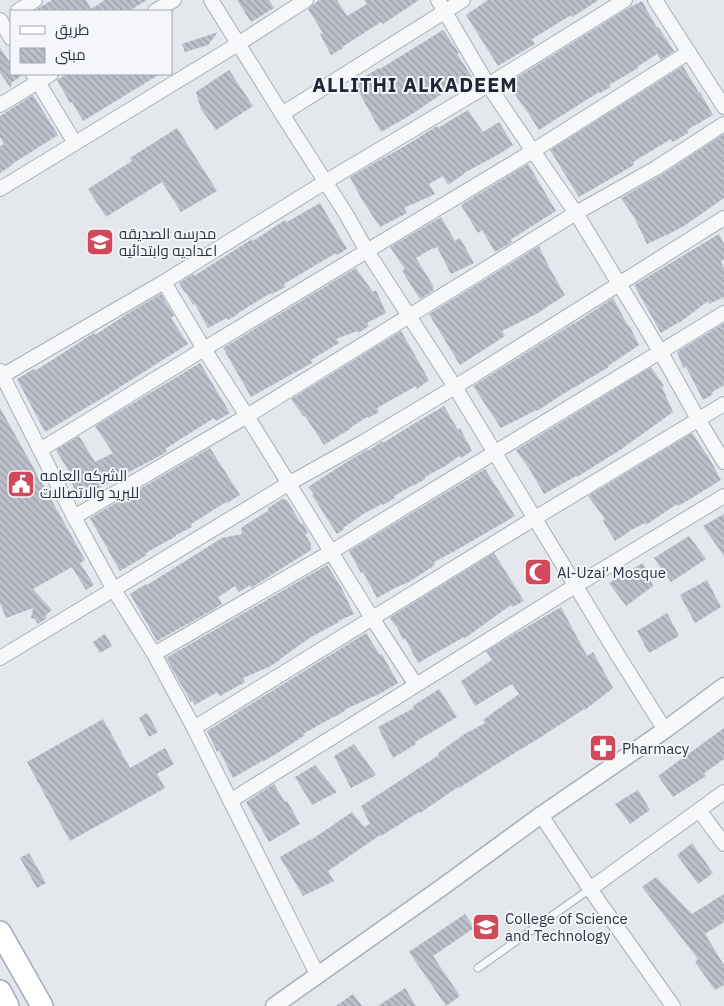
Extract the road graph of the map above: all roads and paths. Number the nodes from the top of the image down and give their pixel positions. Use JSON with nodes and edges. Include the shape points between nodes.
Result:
{"nodes":[{"id":1,"x":35,"y":0,"type":"edge"},
{"id":2,"x":174,"y":0,"type":"edge"},
{"id":3,"x":211,"y":0,"type":"edge"},
{"id":4,"x":306,"y":0,"type":"edge"},
{"id":5,"x":463,"y":0,"type":"edge"},
{"id":6,"x":625,"y":0,"type":"edge"},
{"id":7,"x":655,"y":0,"type":"edge"},
{"id":8,"x":442,"y":6,"type":"edge"},
{"id":9,"x":20,"y":10,"type":"edge"},
{"id":10,"x":157,"y":10,"type":"edge"},
{"id":11,"x":3,"y":20,"type":"edge"},
{"id":12,"x":10,"y":36,"type":"edge"},
{"id":13,"x":238,"y":44,"type":"junction"},
{"id":14,"x":689,"y":52,"type":"junction"},
{"id":15,"x":36,"y":78,"type":"edge"},
{"id":16,"x":488,"y":85,"type":"junction"},
{"id":17,"x":0,"y":106,"type":"edge"},
{"id":18,"x":724,"y":107,"type":"edge"},
{"id":19,"x":282,"y":114,"type":"junction"},
{"id":20,"x":724,"y":124,"type":"edge"},
{"id":21,"x":75,"y":142,"type":"junction"},
{"id":22,"x":532,"y":151,"type":"junction"},
{"id":23,"x":325,"y":182,"type":"junction"},
{"id":24,"x":0,"y":189,"type":"edge"},
{"id":25,"x":576,"y":213,"type":"junction"},
{"id":26,"x":724,"y":218,"type":"edge"},
{"id":27,"x":367,"y":251,"type":"junction"},
{"id":28,"x":164,"y":282,"type":"junction"},
{"id":29,"x":619,"y":285,"type":"junction"},
{"id":30,"x":724,"y":313,"type":"edge"},
{"id":31,"x":410,"y":316,"type":"junction"},
{"id":32,"x":204,"y":350,"type":"junction"},
{"id":33,"x":660,"y":351,"type":"junction"},
{"id":34,"x":1,"y":374,"type":"edge"},
{"id":35,"x":455,"y":387,"type":"junction"},
{"id":36,"x":724,"y":404,"type":"edge"},
{"id":37,"x":247,"y":416,"type":"junction"},
{"id":38,"x":698,"y":419,"type":"junction"},
{"id":39,"x":40,"y":450,"type":"junction"},
{"id":40,"x":495,"y":453,"type":"junction"},
{"id":41,"x":724,"y":462,"type":"edge"},
{"id":42,"x":288,"y":484,"type":"junction"},
{"id":43,"x":724,"y":496,"type":"edge"},
{"id":44,"x":74,"y":516,"type":"junction"},
{"id":45,"x":535,"y":518,"type":"junction"},
{"id":46,"x":331,"y":552,"type":"junction"},
{"id":47,"x":575,"y":586,"type":"junction"},
{"id":48,"x":114,"y":590,"type":"junction"},
{"id":49,"x":372,"y":618,"type":"junction"},
{"id":50,"x":154,"y":654,"type":"junction"},
{"id":51,"x":0,"y":658,"type":"edge"},
{"id":52,"x":416,"y":685,"type":"junction"},
{"id":53,"x":724,"y":686,"type":"edge"},
{"id":54,"x":194,"y":728,"type":"junction"},
{"id":55,"x":665,"y":730,"type":"junction"},
{"id":56,"x":724,"y":792,"type":"edge"},
{"id":57,"x":230,"y":801,"type":"junction"},
{"id":58,"x":699,"y":810,"type":"junction"},
{"id":59,"x":541,"y":814,"type":"junction"},
{"id":60,"x":724,"y":844,"type":"edge"},
{"id":61,"x":590,"y":889,"type":"junction"},
{"id":62,"x":0,"y":932,"type":"edge"},
{"id":63,"x":478,"y":968,"type":"dead end"},
{"id":64,"x":318,"y":976,"type":"junction"},
{"id":65,"x":0,"y":991,"type":"edge"},
{"id":66,"x":8,"y":1006,"type":"edge"},
{"id":67,"x":42,"y":1006,"type":"edge"},
{"id":68,"x":274,"y":1006,"type":"edge"},
{"id":69,"x":673,"y":1006,"type":"edge"}],
"edges":[{"from":1,"to":9,"type":"street"},
{"from":2,"to":10,"type":"street"},
{"from":3,"to":13,"type":"street"},
{"from":4,"to":13,"type":"street"},
{"from":5,"to":8,"type":"street"},
{"from":6,"to":16,"type":"street"},
{"from":7,"to":14,"type":"street"},
{"from":8,"to":16,"type":"street"},
{"from":8,"to":19,"type":"street"},
{"from":11,"to":12,"type":"street"},
{"from":13,"to":19,"type":"street"},
{"from":13,"to":21,"type":"street"},
{"from":14,"to":18,"type":"street"},
{"from":14,"to":22,"type":"street"},
{"from":15,"to":17,"type":"street"},
{"from":15,"to":21,"type":"street"},
{"from":16,"to":22,"type":"street"},
{"from":16,"to":23,"type":"street"},
{"from":19,"to":23,"type":"street"},
{"from":20,"to":25,"type":"street","via":[[656,168]]},
{"from":21,"to":24,"type":"street"},
{"from":22,"to":25,"type":"street"},
{"from":22,"to":27,"type":"street"},
{"from":23,"to":27,"type":"street"},
{"from":23,"to":28,"type":"street"},
{"from":25,"to":29,"type":"street"},
{"from":25,"to":31,"type":"street"},
{"from":26,"to":29,"type":"street"},
{"from":27,"to":31,"type":"street"},
{"from":27,"to":32,"type":"street"},
{"from":28,"to":32,"type":"street"},
{"from":28,"to":34,"type":"street"},
{"from":29,"to":33,"type":"street"},
{"from":29,"to":35,"type":"street"},
{"from":30,"to":33,"type":"street"},
{"from":31,"to":35,"type":"street"},
{"from":31,"to":37,"type":"street"},
{"from":32,"to":37,"type":"street"},
{"from":32,"to":39,"type":"street"},
{"from":33,"to":38,"type":"street"},
{"from":33,"to":40,"type":"street"},
{"from":34,"to":39,"type":"street"},
{"from":35,"to":40,"type":"street"},
{"from":35,"to":42,"type":"street"},
{"from":36,"to":38,"type":"street"},
{"from":37,"to":42,"type":"street"},
{"from":37,"to":44,"type":"street"},
{"from":38,"to":41,"type":"street"},
{"from":38,"to":45,"type":"street"},
{"from":39,"to":44,"type":"street"},
{"from":40,"to":45,"type":"street"},
{"from":40,"to":46,"type":"street"},
{"from":42,"to":46,"type":"street"},
{"from":42,"to":48,"type":"street"},
{"from":43,"to":47,"type":"street"},
{"from":44,"to":48,"type":"street"},
{"from":45,"to":47,"type":"street"},
{"from":45,"to":49,"type":"street"},
{"from":46,"to":49,"type":"street"},
{"from":46,"to":50,"type":"street"},
{"from":47,"to":52,"type":"street"},
{"from":47,"to":55,"type":"street"},
{"from":48,"to":50,"type":"street"},
{"from":48,"to":51,"type":"street"},
{"from":49,"to":52,"type":"street"},
{"from":49,"to":54,"type":"street"},
{"from":50,"to":54,"type":"street"},
{"from":52,"to":57,"type":"street"},
{"from":53,"to":55,"type":"street"},
{"from":54,"to":57,"type":"street"},
{"from":55,"to":59,"type":"street"},
{"from":56,"to":58,"type":"street"},
{"from":57,"to":64,"type":"street"},
{"from":58,"to":60,"type":"street"},
{"from":58,"to":61,"type":"street"},
{"from":59,"to":61,"type":"street"},
{"from":59,"to":64,"type":"street"},
{"from":61,"to":63,"type":"lane"},
{"from":61,"to":69,"type":"street"},
{"from":62,"to":67,"type":"main road"},
{"from":64,"to":68,"type":"street"},
{"from":65,"to":66,"type":"main road"}]}
